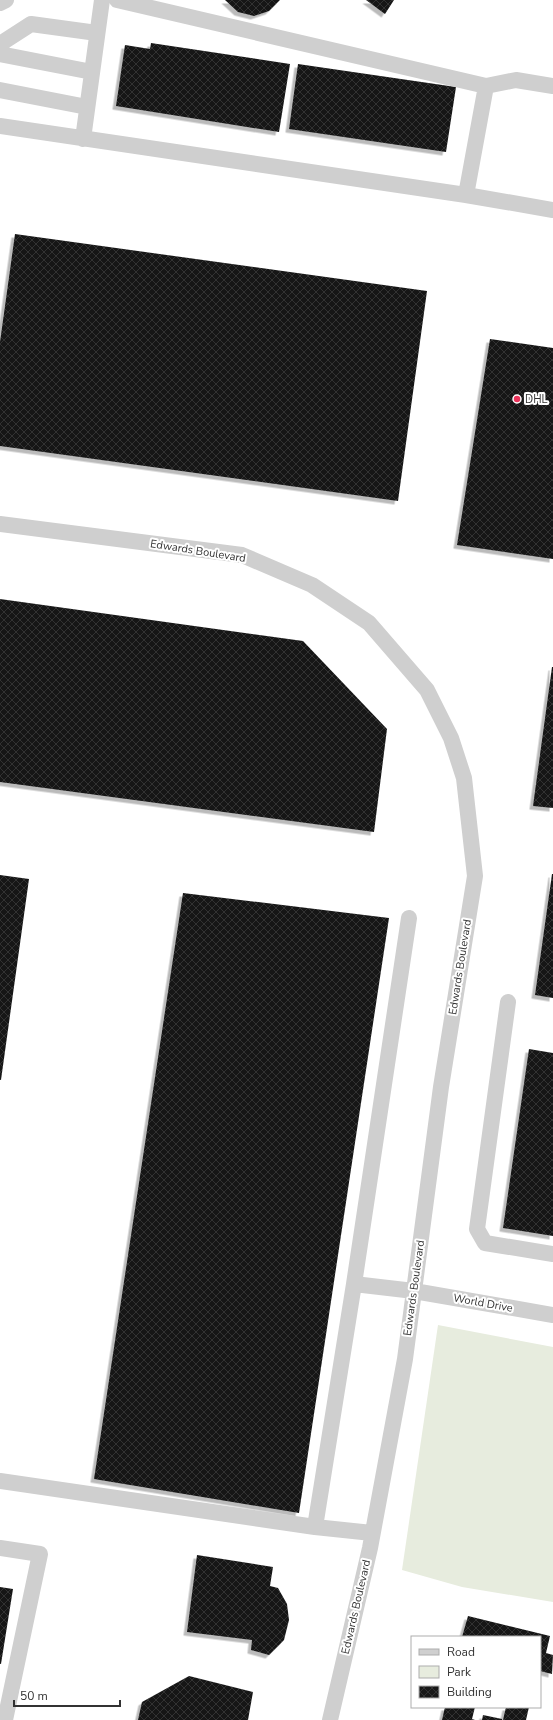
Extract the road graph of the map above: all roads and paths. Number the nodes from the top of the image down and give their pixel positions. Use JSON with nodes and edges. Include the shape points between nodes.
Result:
{"nodes":[{"id":1,"x":6,"y":0,"type":"edge"},
{"id":2,"x":102,"y":0,"type":"edge"},
{"id":3,"x":117,"y":0,"type":"edge"},
{"id":4,"x":0,"y":3,"type":"edge"},
{"id":5,"x":97,"y":32,"type":"junction"},
{"id":6,"x":0,"y":44,"type":"edge"},
{"id":7,"x":0,"y":54,"type":"edge"},
{"id":8,"x":92,"y":72,"type":"junction"},
{"id":9,"x":486,"y":86,"type":"junction"},
{"id":10,"x":553,"y":86,"type":"edge"},
{"id":11,"x":0,"y":90,"type":"edge"},
{"id":12,"x":87,"y":107,"type":"junction"},
{"id":13,"x":0,"y":126,"type":"edge"},
{"id":14,"x":83,"y":139,"type":"junction"},
{"id":15,"x":466,"y":195,"type":"junction"},
{"id":16,"x":553,"y":210,"type":"edge"},
{"id":17,"x":0,"y":524,"type":"edge"},
{"id":18,"x":409,"y":918,"type":"dead end"},
{"id":19,"x":508,"y":1002,"type":"dead end"},
{"id":20,"x":553,"y":1254,"type":"edge"},
{"id":21,"x":354,"y":1284,"type":"junction"},
{"id":22,"x":414,"y":1291,"type":"junction"},
{"id":23,"x":553,"y":1315,"type":"edge"},
{"id":24,"x":0,"y":1480,"type":"edge"},
{"id":25,"x":315,"y":1527,"type":"junction"},
{"id":26,"x":372,"y":1533,"type":"junction"},
{"id":27,"x":0,"y":1548,"type":"edge"},
{"id":28,"x":5,"y":1720,"type":"edge"},
{"id":29,"x":330,"y":1720,"type":"edge"}],
"edges":[{"from":1,"to":4,"type":"street"},
{"from":2,"to":5,"type":"street"},
{"from":3,"to":9,"type":"street"},
{"from":5,"to":6,"type":"street","via":[[31,24]]},
{"from":5,"to":8,"type":"street"},
{"from":7,"to":8,"type":"street"},
{"from":8,"to":12,"type":"street"},
{"from":9,"to":10,"type":"street","via":[[516,80]]},
{"from":9,"to":15,"type":"street"},
{"from":11,"to":12,"type":"street"},
{"from":12,"to":14,"type":"street"},
{"from":13,"to":14,"type":"street"},
{"from":14,"to":15,"type":"street"},
{"from":15,"to":16,"type":"street"},
{"from":17,"to":22,"type":"street","name":"Edwards Boulevard","via":[[242,555],[312,585],[369,623],[427,690],[451,738],[464,778],[475,876],[441,1087]]},
{"from":18,"to":21,"type":"street"},
{"from":19,"to":20,"type":"street","via":[[477,1229],[485,1243]]},
{"from":21,"to":22,"type":"street","name":"World Drive"},
{"from":21,"to":25,"type":"street"},
{"from":22,"to":23,"type":"street","name":"World Drive"},
{"from":22,"to":26,"type":"street","name":"Edwards Boulevard","via":[[405,1358]]},
{"from":24,"to":25,"type":"street"},
{"from":25,"to":26,"type":"street"},
{"from":26,"to":29,"type":"street","name":"Edwards Boulevard"},
{"from":27,"to":28,"type":"street","via":[[40,1554]]}]}
